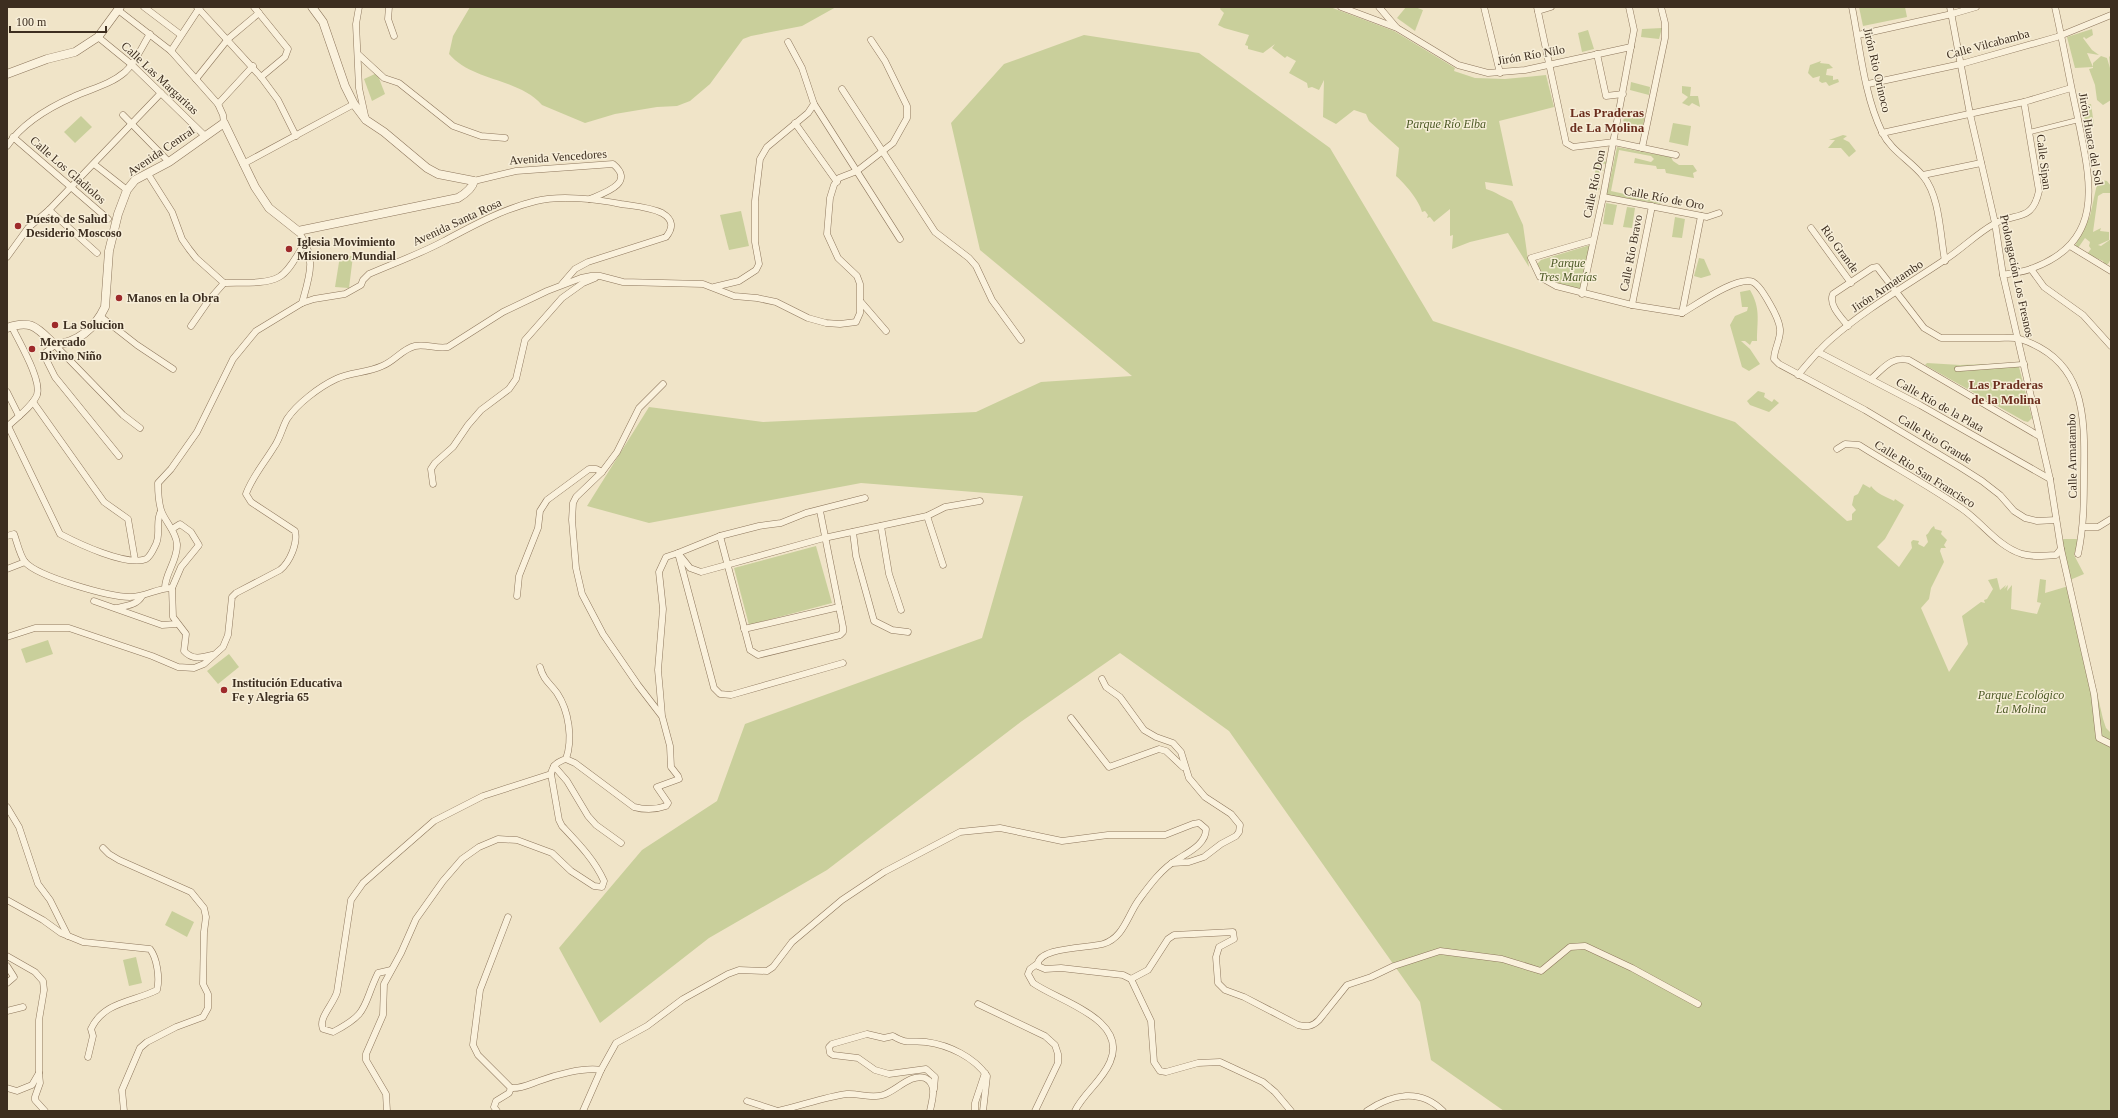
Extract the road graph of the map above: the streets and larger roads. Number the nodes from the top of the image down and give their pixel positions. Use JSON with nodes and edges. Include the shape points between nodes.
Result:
{"nodes":[{"id":1,"x":144,"y":7,"type":"edge"},
{"id":2,"x":254,"y":7,"type":"edge"},
{"id":3,"x":312,"y":7,"type":"edge"},
{"id":4,"x":359,"y":7,"type":"edge"},
{"id":5,"x":389,"y":7,"type":"edge"},
{"id":6,"x":1341,"y":7,"type":"edge"},
{"id":7,"x":1379,"y":7,"type":"edge"},
{"id":8,"x":1484,"y":7,"type":"edge"},
{"id":9,"x":1551,"y":7,"type":"edge"},
{"id":10,"x":1629,"y":7,"type":"edge"},
{"id":11,"x":1661,"y":7,"type":"edge"},
{"id":12,"x":1852,"y":7,"type":"edge"},
{"id":13,"x":1950,"y":7,"type":"edge"},
{"id":14,"x":1976,"y":7,"type":"edge"},
{"id":15,"x":2055,"y":7,"type":"edge"},
{"id":16,"x":199,"y":8,"type":"edge"},
{"id":17,"x":119,"y":9,"type":"edge"},
{"id":18,"x":1537,"y":9,"type":"edge"},
{"id":19,"x":258,"y":13,"type":"junction"},
{"id":20,"x":1952,"y":14,"type":"junction"},
{"id":21,"x":2111,"y":15,"type":"edge"},
{"id":22,"x":1397,"y":28,"type":"junction"},
{"id":23,"x":150,"y":34,"type":"junction"},
{"id":24,"x":1858,"y":34,"type":"junction"},
{"id":25,"x":182,"y":35,"type":"junction"},
{"id":26,"x":394,"y":36,"type":"dead end"},
{"id":27,"x":2062,"y":36,"type":"junction"},
{"id":28,"x":98,"y":37,"type":"junction"},
{"id":29,"x":228,"y":39,"type":"junction"},
{"id":30,"x":871,"y":40,"type":"dead end"},
{"id":31,"x":788,"y":42,"type":"dead end"},
{"id":32,"x":1631,"y":47,"type":"junction"},
{"id":33,"x":171,"y":51,"type":"junction"},
{"id":34,"x":1597,"y":54,"type":"junction"},
{"id":35,"x":359,"y":56,"type":"junction"},
{"id":36,"x":131,"y":64,"type":"junction"},
{"id":37,"x":1550,"y":64,"type":"junction"},
{"id":38,"x":1961,"y":64,"type":"junction"},
{"id":39,"x":253,"y":66,"type":"junction"},
{"id":40,"x":1500,"y":73,"type":"junction"},
{"id":41,"x":7,"y":74,"type":"edge"},
{"id":42,"x":261,"y":77,"type":"junction"},
{"id":43,"x":196,"y":79,"type":"junction"},
{"id":44,"x":1868,"y":84,"type":"junction"},
{"id":45,"x":2071,"y":88,"type":"junction"},
{"id":46,"x":842,"y":89,"type":"dead end"},
{"id":47,"x":161,"y":93,"type":"junction"},
{"id":48,"x":1623,"y":94,"type":"junction"},
{"id":49,"x":2024,"y":102,"type":"junction"},
{"id":50,"x":218,"y":104,"type":"junction"},
{"id":51,"x":354,"y":104,"type":"junction"},
{"id":52,"x":814,"y":104,"type":"junction"},
{"id":53,"x":1970,"y":114,"type":"junction"},
{"id":54,"x":123,"y":115,"type":"dead end"},
{"id":55,"x":2078,"y":120,"type":"junction"},
{"id":56,"x":369,"y":122,"type":"junction"},
{"id":57,"x":224,"y":123,"type":"junction"},
{"id":58,"x":795,"y":123,"type":"junction"},
{"id":59,"x":132,"y":124,"type":"junction"},
{"id":60,"x":2030,"y":132,"type":"junction"},
{"id":61,"x":1882,"y":133,"type":"junction"},
{"id":62,"x":205,"y":136,"type":"junction"},
{"id":63,"x":296,"y":136,"type":"junction"},
{"id":64,"x":13,"y":137,"type":"junction"},
{"id":65,"x":505,"y":138,"type":"dead end"},
{"id":66,"x":1614,"y":142,"type":"junction"},
{"id":67,"x":7,"y":146,"type":"edge"},
{"id":68,"x":1642,"y":148,"type":"junction"},
{"id":69,"x":884,"y":151,"type":"junction"},
{"id":70,"x":1676,"y":155,"type":"dead end"},
{"id":71,"x":169,"y":162,"type":"junction"},
{"id":72,"x":1981,"y":163,"type":"junction"},
{"id":73,"x":94,"y":164,"type":"junction"},
{"id":74,"x":243,"y":164,"type":"junction"},
{"id":75,"x":857,"y":171,"type":"junction"},
{"id":76,"x":148,"y":174,"type":"junction"},
{"id":77,"x":1923,"y":175,"type":"junction"},
{"id":78,"x":474,"y":181,"type":"junction"},
{"id":79,"x":837,"y":182,"type":"junction"},
{"id":80,"x":72,"y":186,"type":"junction"},
{"id":81,"x":127,"y":190,"type":"junction"},
{"id":82,"x":1603,"y":197,"type":"junction"},
{"id":83,"x":590,"y":199,"type":"junction"},
{"id":84,"x":1652,"y":206,"type":"junction"},
{"id":85,"x":49,"y":210,"type":"junction"},
{"id":86,"x":1719,"y":213,"type":"dead end"},
{"id":87,"x":1701,"y":216,"type":"junction"},
{"id":88,"x":108,"y":219,"type":"dead end"},
{"id":89,"x":1995,"y":223,"type":"junction"},
{"id":90,"x":1811,"y":228,"type":"dead end"},
{"id":91,"x":298,"y":231,"type":"junction"},
{"id":92,"x":900,"y":239,"type":"dead end"},
{"id":93,"x":1593,"y":240,"type":"junction"},
{"id":94,"x":305,"y":243,"type":"junction"},
{"id":95,"x":2070,"y":246,"type":"junction"},
{"id":96,"x":97,"y":253,"type":"dead end"},
{"id":97,"x":7,"y":257,"type":"edge"},
{"id":98,"x":1944,"y":260,"type":"junction"},
{"id":99,"x":2031,"y":269,"type":"junction"},
{"id":100,"x":2111,"y":271,"type":"edge"},
{"id":101,"x":2003,"y":275,"type":"junction"},
{"id":102,"x":600,"y":276,"type":"junction"},
{"id":103,"x":224,"y":283,"type":"junction"},
{"id":104,"x":1851,"y":283,"type":"junction"},
{"id":105,"x":560,"y":286,"type":"junction"},
{"id":106,"x":714,"y":287,"type":"junction"},
{"id":107,"x":1896,"y":291,"type":"junction"},
{"id":108,"x":1582,"y":294,"type":"junction"},
{"id":109,"x":861,"y":302,"type":"junction"},
{"id":110,"x":302,"y":303,"type":"junction"},
{"id":111,"x":1632,"y":305,"type":"junction"},
{"id":112,"x":1682,"y":313,"type":"junction"},
{"id":113,"x":100,"y":316,"type":"junction"},
{"id":114,"x":191,"y":326,"type":"dead end"},
{"id":115,"x":1848,"y":326,"type":"junction"},
{"id":116,"x":9,"y":328,"type":"edge"},
{"id":117,"x":886,"y":331,"type":"dead end"},
{"id":118,"x":2019,"y":338,"type":"junction"},
{"id":119,"x":1021,"y":340,"type":"dead end"},
{"id":120,"x":55,"y":345,"type":"junction"},
{"id":121,"x":2111,"y":346,"type":"edge"},
{"id":122,"x":1818,"y":352,"type":"junction"},
{"id":123,"x":2025,"y":364,"type":"junction"},
{"id":124,"x":173,"y":369,"type":"dead end"},
{"id":125,"x":1957,"y":369,"type":"dead end"},
{"id":126,"x":1798,"y":375,"type":"junction"},
{"id":127,"x":1870,"y":379,"type":"junction"},
{"id":128,"x":663,"y":384,"type":"dead end"},
{"id":129,"x":7,"y":392,"type":"edge"},
{"id":130,"x":33,"y":402,"type":"junction"},
{"id":131,"x":19,"y":416,"type":"junction"},
{"id":132,"x":7,"y":426,"type":"edge"},
{"id":133,"x":140,"y":428,"type":"dead end"},
{"id":134,"x":2039,"y":436,"type":"junction"},
{"id":135,"x":1837,"y":449,"type":"dead end"},
{"id":136,"x":119,"y":456,"type":"dead end"},
{"id":137,"x":602,"y":472,"type":"junction"},
{"id":138,"x":2050,"y":479,"type":"junction"},
{"id":139,"x":433,"y":484,"type":"dead end"},
{"id":140,"x":865,"y":498,"type":"dead end"},
{"id":141,"x":980,"y":501,"type":"dead end"},
{"id":142,"x":161,"y":511,"type":"junction"},
{"id":143,"x":820,"y":511,"type":"junction"},
{"id":144,"x":927,"y":516,"type":"junction"},
{"id":145,"x":2111,"y":519,"type":"edge"},
{"id":146,"x":2056,"y":520,"type":"junction"},
{"id":147,"x":881,"y":526,"type":"junction"},
{"id":148,"x":2084,"y":527,"type":"junction"},
{"id":149,"x":172,"y":529,"type":"junction"},
{"id":150,"x":853,"y":532,"type":"junction"},
{"id":151,"x":7,"y":536,"type":"edge"},
{"id":152,"x":720,"y":536,"type":"junction"},
{"id":153,"x":824,"y":538,"type":"junction"},
{"id":154,"x":2061,"y":550,"type":"junction"},
{"id":155,"x":678,"y":553,"type":"junction"},
{"id":156,"x":2078,"y":554,"type":"dead end"},
{"id":157,"x":135,"y":560,"type":"junction"},
{"id":158,"x":25,"y":562,"type":"junction"},
{"id":159,"x":729,"y":564,"type":"junction"},
{"id":160,"x":942,"y":565,"type":"dead end"},
{"id":161,"x":7,"y":569,"type":"edge"},
{"id":162,"x":165,"y":588,"type":"junction"},
{"id":163,"x":172,"y":588,"type":"junction"},
{"id":164,"x":142,"y":596,"type":"junction"},
{"id":165,"x":517,"y":596,"type":"dead end"},
{"id":166,"x":94,"y":601,"type":"dead end"},
{"id":167,"x":839,"y":607,"type":"junction"},
{"id":168,"x":116,"y":608,"type":"junction"},
{"id":169,"x":901,"y":610,"type":"dead end"},
{"id":170,"x":176,"y":624,"type":"junction"},
{"id":171,"x":744,"y":629,"type":"junction"},
{"id":172,"x":908,"y":632,"type":"dead end"},
{"id":173,"x":7,"y":638,"type":"edge"},
{"id":174,"x":215,"y":654,"type":"junction"},
{"id":175,"x":843,"y":663,"type":"dead end"},
{"id":176,"x":540,"y":667,"type":"dead end"},
{"id":177,"x":1102,"y":679,"type":"dead end"},
{"id":178,"x":662,"y":716,"type":"junction"},
{"id":179,"x":1071,"y":718,"type":"dead end"},
{"id":180,"x":2111,"y":744,"type":"edge"},
{"id":181,"x":566,"y":759,"type":"junction"},
{"id":182,"x":554,"y":766,"type":"junction"},
{"id":183,"x":1186,"y":770,"type":"junction"},
{"id":184,"x":551,"y":774,"type":"junction"},
{"id":185,"x":7,"y":807,"type":"edge"},
{"id":186,"x":621,"y":843,"type":"dead end"},
{"id":187,"x":103,"y":848,"type":"dead end"},
{"id":188,"x":1171,"y":863,"type":"junction"},
{"id":189,"x":7,"y":900,"type":"edge"},
{"id":190,"x":508,"y":917,"type":"dead end"},
{"id":191,"x":68,"y":936,"type":"junction"},
{"id":192,"x":7,"y":956,"type":"edge"},
{"id":193,"x":1037,"y":964,"type":"junction"},
{"id":194,"x":7,"y":966,"type":"edge"},
{"id":195,"x":391,"y":970,"type":"junction"},
{"id":196,"x":1131,"y":979,"type":"junction"},
{"id":197,"x":7,"y":983,"type":"edge"},
{"id":198,"x":978,"y":1004,"type":"dead end"},
{"id":199,"x":1698,"y":1004,"type":"dead end"},
{"id":200,"x":23,"y":1007,"type":"dead end"},
{"id":201,"x":7,"y":1011,"type":"edge"},
{"id":202,"x":88,"y":1057,"type":"dead end"},
{"id":203,"x":601,"y":1070,"type":"junction"},
{"id":204,"x":38,"y":1073,"type":"junction"},
{"id":205,"x":985,"y":1073,"type":"junction"},
{"id":206,"x":7,"y":1088,"type":"edge"},
{"id":207,"x":512,"y":1088,"type":"junction"},
{"id":208,"x":934,"y":1089,"type":"junction"},
{"id":209,"x":747,"y":1101,"type":"dead end"},
{"id":210,"x":45,"y":1111,"type":"edge"},
{"id":211,"x":124,"y":1111,"type":"edge"},
{"id":212,"x":387,"y":1111,"type":"edge"},
{"id":213,"x":497,"y":1111,"type":"edge"},
{"id":214,"x":583,"y":1111,"type":"edge"},
{"id":215,"x":778,"y":1111,"type":"edge"},
{"id":216,"x":930,"y":1111,"type":"edge"},
{"id":217,"x":975,"y":1111,"type":"edge"},
{"id":218,"x":983,"y":1111,"type":"edge"},
{"id":219,"x":1036,"y":1111,"type":"edge"},
{"id":220,"x":1075,"y":1111,"type":"edge"},
{"id":221,"x":1291,"y":1111,"type":"edge"},
{"id":222,"x":1367,"y":1111,"type":"edge"},
{"id":223,"x":1443,"y":1111,"type":"edge"}],
"edges":[{"from":1,"to":25,"type":"street"},
{"from":2,"to":19,"type":"street"},
{"from":3,"to":51,"type":"street","via":[[323,22],[345,86]]},
{"from":4,"to":35,"type":"street","via":[[356,24]]},
{"from":5,"to":26,"type":"street","via":[[388,19]]},
{"from":6,"to":22,"type":"street"},
{"from":7,"to":22,"type":"street"},
{"from":8,"to":40,"type":"street"},
{"from":9,"to":18,"type":"street"},
{"from":10,"to":32,"type":"street","name":"Calle Río Don","via":[[1634,30]]},
{"from":11,"to":68,"type":"street","via":[[1665,38]]},
{"from":12,"to":24,"type":"street","name":"Jirón Rio Orinoco"},
{"from":13,"to":20,"type":"street","name":"Prolongación Los Fresnos"},
{"from":14,"to":20,"type":"street"},
{"from":15,"to":27,"type":"street","name":"Jirón Huaca del Sol"},
{"from":16,"to":25,"type":"street"},
{"from":16,"to":29,"type":"street"},
{"from":17,"to":23,"type":"street"},
{"from":17,"to":28,"type":"street"},
{"from":18,"to":37,"type":"street"},
{"from":19,"to":29,"type":"street"},
{"from":19,"to":42,"type":"street","via":[[288,49],[285,57]]},
{"from":20,"to":24,"type":"street"},
{"from":20,"to":38,"type":"street","name":"Prolongación Los Fresnos"},
{"from":21,"to":27,"type":"street","name":"Calle Vilcabamba"},
{"from":22,"to":40,"type":"street","name":"Jirón Río Nilo","via":[[1458,65],[1478,72]]},
{"from":23,"to":33,"type":"street"},
{"from":23,"to":36,"type":"street"},
{"from":24,"to":44,"type":"street","name":"Jirón Rio Orinoco"},
{"from":25,"to":33,"type":"street"},
{"from":27,"to":38,"type":"street","name":"Calle Vilcabamba"},
{"from":27,"to":45,"type":"street","name":"Jirón Huaca del Sol"},
{"from":28,"to":36,"type":"street","name":"Calle Las Margaritas"},
{"from":28,"to":41,"type":"street","via":[[75,52]]},
{"from":29,"to":39,"type":"street"},
{"from":29,"to":43,"type":"street"},
{"from":30,"to":69,"type":"street","via":[[907,106],[908,118],[901,133]]},
{"from":31,"to":52,"type":"street","via":[[802,68]]},
{"from":32,"to":34,"type":"street","name":"Jirón Río Nilo"},
{"from":32,"to":48,"type":"street","name":"Calle Río Don"},
{"from":33,"to":43,"type":"street"},
{"from":34,"to":37,"type":"street","name":"Jirón Río Nilo"},
{"from":34,"to":48,"type":"street","via":[[1606,96]]},
{"from":35,"to":56,"type":"street","via":[[359,88]]},
{"from":35,"to":65,"type":"street","via":[[384,78],[399,82],[453,126],[481,136]]},
{"from":36,"to":47,"type":"street","name":"Calle Las Margaritas"},
{"from":36,"to":64,"type":"street","via":[[116,78],[70,98],[36,118]]},
{"from":37,"to":40,"type":"street","name":"Jirón Río Nilo"},
{"from":37,"to":66,"type":"street","via":[[1566,142],[1573,146]]},
{"from":38,"to":44,"type":"street","name":"Calle Vilcabamba"},
{"from":38,"to":53,"type":"street","name":"Prolongación Los Fresnos"},
{"from":39,"to":42,"type":"street"},
{"from":39,"to":50,"type":"street"},
{"from":42,"to":63,"type":"street","via":[[278,100]]},
{"from":43,"to":50,"type":"street"},
{"from":44,"to":61,"type":"street","name":"Jirón Rio Orinoco"},
{"from":45,"to":49,"type":"street"},
{"from":45,"to":55,"type":"street","name":"Jirón Huaca del Sol"},
{"from":46,"to":69,"type":"street"},
{"from":47,"to":59,"type":"street"},
{"from":47,"to":62,"type":"street","name":"Calle Las Margaritas"},
{"from":48,"to":66,"type":"street","name":"Calle Río Don"},
{"from":49,"to":53,"type":"street"},
{"from":49,"to":60,"type":"street","name":"Calle Sipan"},
{"from":50,"to":57,"type":"street"},
{"from":51,"to":56,"type":"street"},
{"from":51,"to":63,"type":"street"},
{"from":52,"to":58,"type":"street","via":[[808,113]]},
{"from":52,"to":75,"type":"street"},
{"from":53,"to":61,"type":"street"},
{"from":53,"to":72,"type":"street","name":"Prolongación Los Fresnos"},
{"from":54,"to":59,"type":"street"},
{"from":55,"to":60,"type":"street"},
{"from":55,"to":95,"type":"street","name":"Jirón Huaca del Sol","via":[[2090,187],[2089,208]]},
{"from":56,"to":78,"type":"street","via":[[427,168],[438,174]]},
{"from":57,"to":62,"type":"street","name":"Avenida Central"},
{"from":57,"to":74,"type":"street"},
{"from":58,"to":79,"type":"street"},
{"from":58,"to":106,"type":"street","via":[[767,147],[760,159],[754,202],[755,242],[759,264],[756,270],[739,281]]},
{"from":59,"to":71,"type":"street"},
{"from":59,"to":73,"type":"street"},
{"from":60,"to":89,"type":"street","name":"Calle Sipan","via":[[2039,190],[2037,202],[2017,218]]},
{"from":61,"to":77,"type":"street","name":"Jirón Rio Orinoco"},
{"from":62,"to":71,"type":"street","name":"Avenida Central"},
{"from":63,"to":74,"type":"street"},
{"from":64,"to":67,"type":"street"},
{"from":64,"to":80,"type":"street","name":"Calle Los Gladiolos"},
{"from":66,"to":68,"type":"street"},
{"from":66,"to":82,"type":"street","name":"Calle Río Don"},
{"from":68,"to":70,"type":"street"},
{"from":69,"to":75,"type":"street"},
{"from":69,"to":119,"type":"street","via":[[935,232],[976,266],[992,300]]},
{"from":71,"to":76,"type":"street","name":"Avenida Central"},
{"from":72,"to":77,"type":"street"},
{"from":72,"to":89,"type":"street","name":"Prolongación Los Fresnos"},
{"from":73,"to":80,"type":"street"},
{"from":73,"to":81,"type":"street"},
{"from":74,"to":91,"type":"street","via":[[269,208]]},
{"from":75,"to":79,"type":"street"},
{"from":75,"to":92,"type":"street"},
{"from":76,"to":81,"type":"street","name":"Avenida Central","via":[[135,180]]},
{"from":76,"to":103,"type":"street","via":[[172,212],[185,244],[196,258]]},
{"from":77,"to":98,"type":"street","name":"Jirón Rio Orinoco","via":[[1932,188],[1936,203]]},
{"from":78,"to":83,"type":"street","name":"Avenida Vencedores","via":[[516,171],[613,164],[621,176],[620,183]]},
{"from":78,"to":91,"type":"street","via":[[465,194],[458,198]]},
{"from":79,"to":109,"type":"street","via":[[830,198],[827,234],[838,258],[857,276]]},
{"from":80,"to":85,"type":"street"},
{"from":80,"to":88,"type":"street","name":"Calle Los Gladiolos"},
{"from":81,"to":113,"type":"street","name":"Avenida Central","via":[[109,252],[107,300]]},
{"from":82,"to":84,"type":"street","name":"Calle Río de Oro"},
{"from":82,"to":93,"type":"street","name":"Calle Río Don"},
{"from":83,"to":105,"type":"street","name":"Avenida Santa Rosa","via":[[662,213],[670,219],[671,230],[666,237],[658,241],[588,262],[575,269]]},
{"from":83,"to":110,"type":"street","name":"Avenida Santa Rosa","via":[[541,200],[515,208],[369,274],[361,285],[345,294]]},
{"from":84,"to":87,"type":"street","name":"Calle Río de Oro"},
{"from":84,"to":111,"type":"street","name":"Calle Río Bravo"},
{"from":85,"to":96,"type":"street"},
{"from":85,"to":97,"type":"street","via":[[28,228]]},
{"from":86,"to":87,"type":"street","name":"Calle Río de Oro"},
{"from":87,"to":112,"type":"street"},
{"from":89,"to":98,"type":"street","name":"Jirón Armatambo"},
{"from":89,"to":101,"type":"street","name":"Prolongación Los Fresnos"},
{"from":90,"to":104,"type":"street","name":"Rio Grande"},
{"from":91,"to":94,"type":"street"},
{"from":93,"to":108,"type":"street","name":"Calle Río Don"},
{"from":93,"to":108,"type":"street","via":[[1531,258],[1540,278]]},
{"from":94,"to":103,"type":"street","via":[[280,277],[264,281]]},
{"from":94,"to":110,"type":"street","via":[[311,257],[312,268]]},
{"from":95,"to":99,"type":"street","name":"Jirón Huaca del Sol","via":[[2050,261]]},
{"from":95,"to":100,"type":"street"},
{"from":98,"to":107,"type":"street","name":"Jirón Armatambo"},
{"from":99,"to":101,"type":"street","name":"Jirón Huaca del Sol"},
{"from":99,"to":121,"type":"street","via":[[2044,287],[2083,314]]},
{"from":101,"to":118,"type":"street","name":"Prolongación Los Fresnos"},
{"from":102,"to":105,"type":"street","via":[[581,278]]},
{"from":102,"to":106,"type":"street","via":[[623,282],[697,283]]},
{"from":102,"to":139,"type":"street","via":[[583,283],[562,298],[525,340],[516,379],[509,389],[481,410],[453,447],[435,463],[431,469]]},
{"from":103,"to":114,"type":"street"},
{"from":104,"to":107,"type":"street","via":[[1877,267]]},
{"from":104,"to":115,"type":"street","via":[[1831,298]]},
{"from":105,"to":174,"type":"street","via":[[503,312],[448,347],[440,349],[416,346],[405,349],[393,361],[381,367],[337,378],[296,409],[287,420],[277,443],[246,494],[251,502],[292,527],[296,541],[286,565],[250,587],[236,592],[232,597],[228,635],[223,647]]},
{"from":106,"to":109,"type":"street","via":[[734,296],[776,302],[808,318],[840,324],[856,322]]},
{"from":107,"to":115,"type":"street","name":"Jirón Armatambo"},
{"from":107,"to":118,"type":"street","via":[[1924,328],[1941,338]]},
{"from":108,"to":111,"type":"street"},
{"from":109,"to":117,"type":"street"},
{"from":110,"to":142,"type":"street","name":"Avenida Santa Rosa","via":[[256,331],[233,359],[197,432],[158,483]]},
{"from":111,"to":112,"type":"street"},
{"from":112,"to":126,"type":"street","name":"Calle Rio Grande","via":[[1731,285],[1743,281],[1753,282],[1760,287],[1779,322],[1780,332],[1774,359]]},
{"from":113,"to":120,"type":"street","name":"Avenida Central","via":[[77,339]]},
{"from":113,"to":124,"type":"street","via":[[137,346]]},
{"from":115,"to":122,"type":"street","name":"Jirón Armatambo"},
{"from":116,"to":120,"type":"street","via":[[25,323],[31,325]]},
{"from":116,"to":130,"type":"street","via":[[37,383],[37,394]]},
{"from":118,"to":123,"type":"street","name":"Prolongación Los Fresnos"},
{"from":118,"to":148,"type":"street","name":"Calle Armatambo","via":[[2041,348],[2059,362],[2074,381],[2080,399],[2085,438]]},
{"from":120,"to":133,"type":"street"},
{"from":120,"to":136,"type":"street","via":[[46,352],[45,357],[55,377]]},
{"from":122,"to":126,"type":"street","name":"Jirón Armatambo"},
{"from":122,"to":127,"type":"street","name":"Calle Río de la Plata"},
{"from":123,"to":125,"type":"street"},
{"from":123,"to":134,"type":"street","name":"Prolongación Los Fresnos"},
{"from":126,"to":146,"type":"street","name":"Calle Rio Grande","via":[[1865,410],[1960,467],[2000,495],[2025,518],[2037,521]]},
{"from":127,"to":134,"type":"street","via":[[1893,360],[1909,360]]},
{"from":127,"to":138,"type":"street","name":"Calle Río de la Plata"},
{"from":128,"to":137,"type":"street","via":[[639,408],[617,452]]},
{"from":129,"to":131,"type":"street"},
{"from":130,"to":131,"type":"street"},
{"from":130,"to":157,"type":"street","via":[[104,502],[128,519]]},
{"from":131,"to":132,"type":"street"},
{"from":132,"to":157,"type":"street","via":[[60,534],[106,554]]},
{"from":134,"to":138,"type":"street","name":"Prolongación Los Fresnos"},
{"from":135,"to":154,"type":"street","name":"Calle Rio San Francisco","via":[[1845,444],[1859,445],[1963,508],[1996,538],[2023,554],[2039,557],[2056,555]]},
{"from":137,"to":165,"type":"street","via":[[596,468],[589,469],[547,500],[540,511],[538,528],[519,576]]},
{"from":137,"to":178,"type":"street","via":[[586,486],[573,503],[576,568],[582,594],[603,634]]},
{"from":138,"to":146,"type":"street","name":"Prolongación Los Fresnos"},
{"from":140,"to":143,"type":"street"},
{"from":141,"to":144,"type":"street","via":[[945,507]]},
{"from":142,"to":149,"type":"street","name":"Avenida Santa Rosa"},
{"from":142,"to":157,"type":"street","via":[[157,522],[157,542],[146,559]]},
{"from":143,"to":152,"type":"street","via":[[806,513],[781,523]]},
{"from":143,"to":153,"type":"street"},
{"from":144,"to":147,"type":"street"},
{"from":144,"to":160,"type":"street"},
{"from":145,"to":148,"type":"street","via":[[2098,527]]},
{"from":146,"to":154,"type":"street","name":"Prolongación Los Fresnos"},
{"from":147,"to":150,"type":"street"},
{"from":147,"to":169,"type":"street","via":[[889,574]]},
{"from":148,"to":156,"type":"street","name":"Calle Armatambo"},
{"from":149,"to":162,"type":"street","name":"Avenida Santa Rosa","via":[[177,544],[176,553],[165,580]]},
{"from":149,"to":163,"type":"street","via":[[180,524],[191,532],[199,545],[181,567]]},
{"from":150,"to":153,"type":"street"},
{"from":150,"to":172,"type":"street","via":[[856,556],[874,621],[892,630]]},
{"from":151,"to":158,"type":"street","via":[[14,534]]},
{"from":152,"to":155,"type":"street"},
{"from":152,"to":159,"type":"street"},
{"from":153,"to":159,"type":"street"},
{"from":153,"to":167,"type":"street"},
{"from":154,"to":180,"type":"street","name":"Prolongación Los Fresnos","via":[[2094,694],[2099,738]]},
{"from":155,"to":159,"type":"street","via":[[694,571],[701,572]]},
{"from":155,"to":175,"type":"street","via":[[714,688],[720,694],[731,695]]},
{"from":155,"to":178,"type":"street","via":[[666,557],[659,572],[663,609],[658,670]]},
{"from":158,"to":161,"type":"street"},
{"from":158,"to":164,"type":"street","via":[[45,575],[103,593],[128,597]]},
{"from":159,"to":171,"type":"street"},
{"from":162,"to":163,"type":"street"},
{"from":162,"to":164,"type":"street"},
{"from":163,"to":170,"type":"street","via":[[173,617]]},
{"from":164,"to":168,"type":"street","via":[[132,605]]},
{"from":166,"to":168,"type":"street"},
{"from":167,"to":171,"type":"street"},
{"from":167,"to":171,"type":"street","via":[[843,632],[840,635],[803,644],[758,654],[748,646]]},
{"from":168,"to":170,"type":"street","via":[[162,625]]},
{"from":170,"to":174,"type":"street","via":[[186,634],[184,651],[189,656],[200,659]]},
{"from":173,"to":174,"type":"street","via":[[34,628],[68,628],[178,667],[194,668],[204,664]]},
{"from":176,"to":181,"type":"street","via":[[543,678],[557,693],[567,717],[570,747]]},
{"from":177,"to":183,"type":"street","via":[[1106,687],[1120,697],[1144,730],[1173,743],[1181,752]]},
{"from":178,"to":181,"type":"street","via":[[670,746],[671,767],[678,776],[678,779],[657,787],[668,803],[666,806],[642,810],[634,807],[575,762]]},
{"from":179,"to":183,"type":"street","via":[[1109,767],[1159,749],[1166,751]]},
{"from":181,"to":182,"type":"street"},
{"from":182,"to":184,"type":"street"},
{"from":182,"to":186,"type":"street","via":[[567,781],[596,826]]},
{"from":183,"to":188,"type":"street","via":[[1189,778],[1205,797],[1237,819],[1240,826],[1236,836],[1220,844],[1204,857],[1189,862]]},
{"from":184,"to":195,"type":"street","via":[[562,826],[589,854],[604,881],[602,887],[594,886],[571,871],[552,853],[517,840],[498,839],[478,846],[462,859],[443,881],[416,919]]},
{"from":184,"to":195,"type":"street","via":[[483,796],[434,821],[363,883],[351,900],[334,1002],[322,1019],[323,1029],[333,1032],[349,1024],[365,1008],[378,973]]},
{"from":185,"to":191,"type":"street","via":[[19,827],[38,884],[50,900]]},
{"from":187,"to":211,"type":"street","via":[[119,860],[191,892],[201,902],[206,917],[203,984],[208,994],[208,1008],[203,1017],[176,1027],[140,1048],[122,1090]]},
{"from":188,"to":193,"type":"street","via":[[1137,902],[1117,937],[1102,944],[1050,952]]},
{"from":188,"to":203,"type":"street","via":[[1199,843],[1206,833],[1204,826],[1199,823],[1193,824],[1165,836],[1108,836],[1062,841],[1000,828],[960,832],[884,872],[842,900],[792,942],[767,971],[739,970],[728,974],[683,999],[647,1026],[616,1043]]},
{"from":189,"to":191,"type":"street"},
{"from":190,"to":207,"type":"street","via":[[480,990],[473,1046]]},
{"from":191,"to":202,"type":"street","via":[[83,942],[150,949],[155,956],[158,985],[156,990],[128,999],[98,1017],[91,1029],[93,1036]]},
{"from":192,"to":204,"type":"street","via":[[35,972],[43,981]]},
{"from":193,"to":196,"type":"street","via":[[1040,968],[1123,975]]},
{"from":193,"to":220,"type":"street","via":[[1028,974],[1033,983],[1100,1021],[1110,1035],[1113,1049],[1110,1062],[1094,1088]]},
{"from":194,"to":197,"type":"street","via":[[14,977]]},
{"from":195,"to":212,"type":"street","via":[[384,984],[383,1015],[366,1054],[366,1060],[386,1094]]},
{"from":196,"to":199,"type":"street","via":[[1148,970],[1168,939],[1174,935],[1233,932],[1234,938],[1219,947],[1216,957],[1218,983],[1225,990],[1307,1027],[1313,1026],[1319,1020],[1347,985],[1440,951],[1502,959],[1542,971],[1570,947],[1581,945],[1632,968]]},
{"from":196,"to":221,"type":"street","via":[[1151,1021],[1154,1062],[1160,1071],[1166,1072],[1198,1063],[1220,1062],[1263,1082]]},
{"from":198,"to":219,"type":"street","via":[[1045,1036],[1054,1045],[1058,1059],[1056,1068]]},
{"from":200,"to":201,"type":"street"},
{"from":203,"to":207,"type":"street","via":[[592,1068],[541,1080],[517,1089]]},
{"from":203,"to":214,"type":"street"},
{"from":204,"to":206,"type":"street","via":[[32,1085],[17,1091]]},
{"from":204,"to":210,"type":"street","via":[[40,1083],[35,1100]]},
{"from":205,"to":208,"type":"street","via":[[961,1053],[926,1042],[903,1042],[893,1036],[884,1038],[867,1034],[832,1044],[830,1047],[830,1053],[833,1055],[858,1058],[875,1070],[885,1073],[926,1069],[935,1077]]},
{"from":205,"to":217,"type":"street","via":[[975,1102]]},
{"from":205,"to":218,"type":"street","via":[[987,1080]]},
{"from":207,"to":213,"type":"street","via":[[494,1104]]},
{"from":208,"to":215,"type":"street","via":[[928,1080],[918,1077],[883,1095],[867,1097],[850,1094]]},
{"from":208,"to":216,"type":"street"},
{"from":209,"to":215,"type":"street"},
{"from":222,"to":223,"type":"street","via":[[1378,1104],[1411,1095],[1428,1099]]}]}
